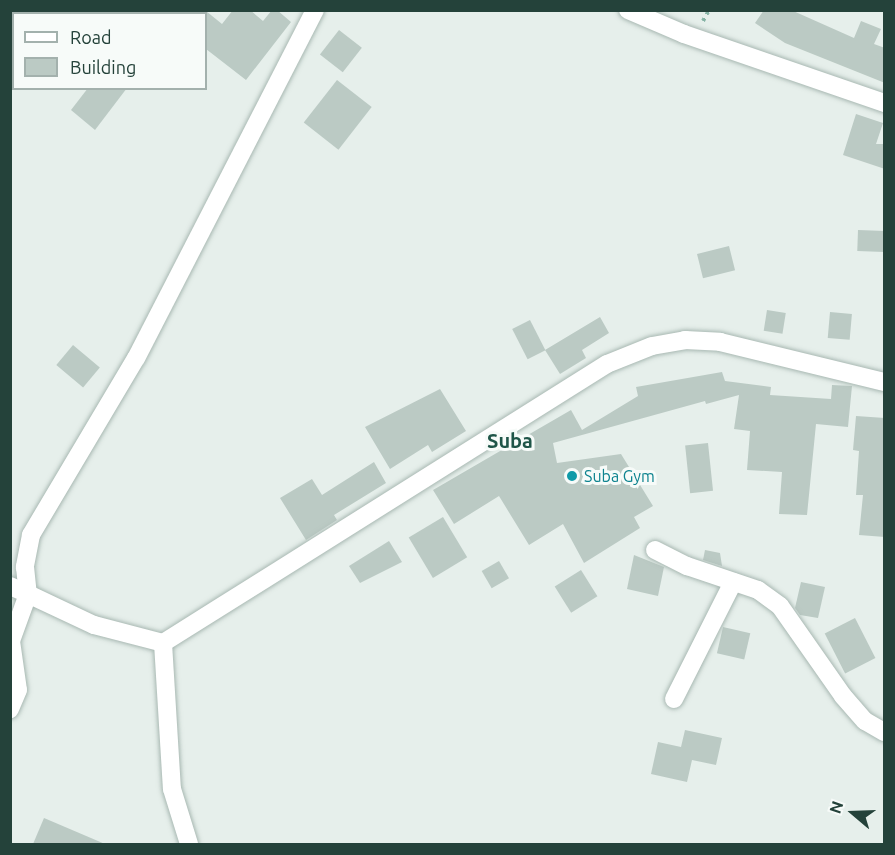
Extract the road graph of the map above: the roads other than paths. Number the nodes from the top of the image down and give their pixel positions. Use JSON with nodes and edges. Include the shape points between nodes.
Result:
{"nodes":[{"id":1,"x":315,"y":10,"type":"edge"},
{"id":2,"x":628,"y":10,"type":"edge"},
{"id":3,"x":885,"y":103,"type":"edge"},
{"id":4,"x":885,"y":382,"type":"edge"},
{"id":5,"x":655,"y":550,"type":"dead end"},
{"id":6,"x":733,"y":582,"type":"junction"},
{"id":7,"x":10,"y":586,"type":"edge"},
{"id":8,"x":28,"y":594,"type":"junction"},
{"id":9,"x":163,"y":643,"type":"junction"},
{"id":10,"x":674,"y":699,"type":"dead end"},
{"id":11,"x":10,"y":709,"type":"edge"},
{"id":12,"x":885,"y":732,"type":"edge"},
{"id":13,"x":189,"y":844,"type":"edge"}],
"edges":[{"from":1,"to":8,"type":"street","via":[[136,358],[31,535],[25,567]]},
{"from":2,"to":3,"type":"street","via":[[684,34]]},
{"from":4,"to":9,"type":"street","via":[[720,342],[685,339],[652,346],[607,364]]},
{"from":5,"to":6,"type":"street"},
{"from":6,"to":10,"type":"street"},
{"from":6,"to":12,"type":"street","via":[[758,590],[780,606],[843,696],[865,721]]},
{"from":7,"to":8,"type":"street"},
{"from":8,"to":9,"type":"street","via":[[94,625]]},
{"from":8,"to":11,"type":"street","via":[[11,641],[18,690]]},
{"from":9,"to":13,"type":"street","via":[[172,789]]}]}
